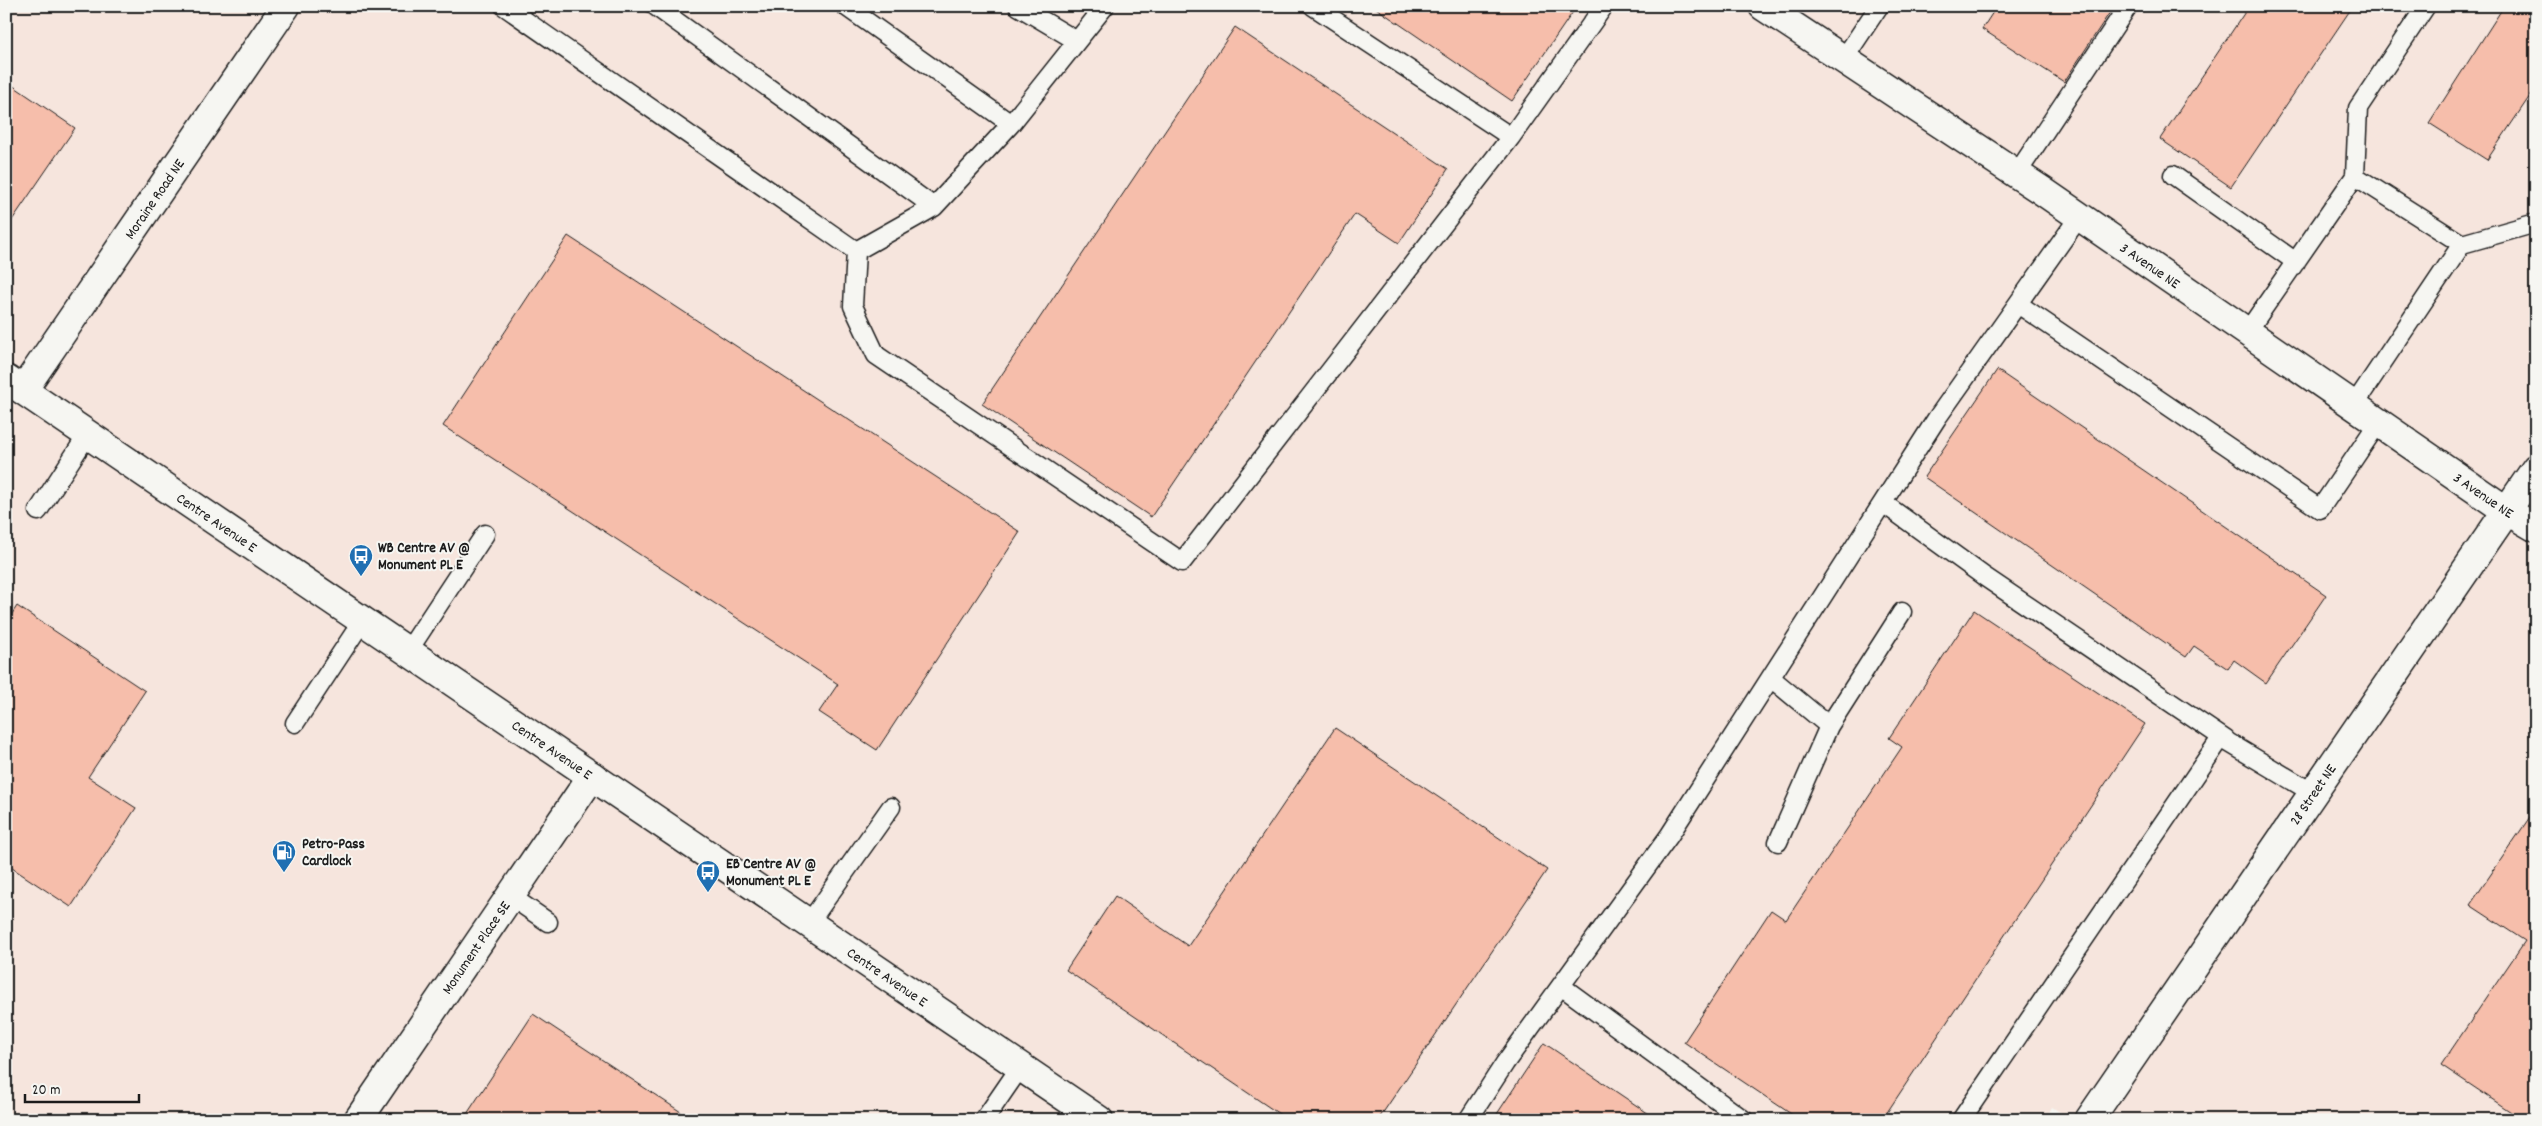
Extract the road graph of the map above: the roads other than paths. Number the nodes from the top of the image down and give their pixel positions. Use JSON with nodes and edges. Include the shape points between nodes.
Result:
{"nodes":[{"id":1,"x":286,"y":6,"type":"edge"},
{"id":2,"x":504,"y":6,"type":"edge"},
{"id":3,"x":655,"y":6,"type":"edge"},
{"id":4,"x":845,"y":6,"type":"edge"},
{"id":5,"x":1018,"y":6,"type":"edge"},
{"id":6,"x":1105,"y":6,"type":"edge"},
{"id":7,"x":1313,"y":6,"type":"edge"},
{"id":8,"x":1604,"y":6,"type":"edge"},
{"id":9,"x":1763,"y":6,"type":"edge"},
{"id":10,"x":1879,"y":6,"type":"edge"},
{"id":11,"x":2128,"y":6,"type":"edge"},
{"id":12,"x":2426,"y":6,"type":"edge"},
{"id":13,"x":1077,"y":41,"type":"junction"},
{"id":14,"x":1843,"y":60,"type":"junction"},
{"id":15,"x":1011,"y":124,"type":"junction"},
{"id":16,"x":1511,"y":137,"type":"junction"},
{"id":17,"x":2173,"y":174,"type":"dead end"},
{"id":18,"x":2016,"y":175,"type":"junction"},
{"id":19,"x":2355,"y":176,"type":"junction"},
{"id":20,"x":934,"y":207,"type":"junction"},
{"id":21,"x":2079,"y":216,"type":"junction"},
{"id":22,"x":2536,"y":222,"type":"edge"},
{"id":23,"x":2462,"y":244,"type":"junction"},
{"id":24,"x":856,"y":251,"type":"junction"},
{"id":25,"x":2296,"y":262,"type":"junction"},
{"id":26,"x":2018,"y":304,"type":"junction"},
{"id":27,"x":2247,"y":332,"type":"junction"},
{"id":28,"x":14,"y":384,"type":"edge"},
{"id":29,"x":2354,"y":405,"type":"junction"},
{"id":30,"x":2378,"y":423,"type":"junction"},
{"id":31,"x":88,"y":434,"type":"junction"},
{"id":32,"x":2536,"y":468,"type":"edge"},
{"id":33,"x":1882,"y":502,"type":"junction"},
{"id":34,"x":38,"y":511,"type":"dead end"},
{"id":35,"x":2507,"y":511,"type":"junction"},
{"id":36,"x":2536,"y":528,"type":"edge"},
{"id":37,"x":486,"y":534,"type":"dead end"},
{"id":38,"x":1902,"y":612,"type":"dead end"},
{"id":39,"x":363,"y":620,"type":"junction"},
{"id":40,"x":408,"y":651,"type":"junction"},
{"id":41,"x":1771,"y":678,"type":"junction"},
{"id":42,"x":295,"y":723,"type":"dead end"},
{"id":43,"x":1830,"y":726,"type":"junction"},
{"id":44,"x":2226,"y":740,"type":"junction"},
{"id":45,"x":592,"y":776,"type":"junction"},
{"id":46,"x":2313,"y":793,"type":"junction"},
{"id":47,"x":890,"y":807,"type":"dead end"},
{"id":48,"x":1778,"y":842,"type":"dead end"},
{"id":49,"x":510,"y":896,"type":"junction"},
{"id":50,"x":548,"y":922,"type":"dead end"},
{"id":51,"x":810,"y":923,"type":"junction"},
{"id":52,"x":1561,"y":986,"type":"junction"},
{"id":53,"x":1020,"y":1066,"type":"junction"},
{"id":54,"x":358,"y":1120,"type":"edge"},
{"id":55,"x":984,"y":1120,"type":"edge"},
{"id":56,"x":1099,"y":1120,"type":"edge"},
{"id":57,"x":1468,"y":1120,"type":"edge"},
{"id":58,"x":1744,"y":1120,"type":"edge"},
{"id":59,"x":1961,"y":1120,"type":"edge"},
{"id":60,"x":2089,"y":1120,"type":"edge"}],
"edges":[{"from":1,"to":28,"type":"street","name":"Moraine Road NE"},
{"from":2,"to":24,"type":"lane"},
{"from":3,"to":20,"type":"lane"},
{"from":4,"to":15,"type":"lane"},
{"from":5,"to":13,"type":"lane"},
{"from":6,"to":13,"type":"lane"},
{"from":7,"to":16,"type":"lane"},
{"from":8,"to":16,"type":"lane"},
{"from":9,"to":14,"type":"street","name":"3 Avenue NE"},
{"from":10,"to":14,"type":"lane"},
{"from":11,"to":18,"type":"lane"},
{"from":12,"to":19,"type":"lane","via":[[2358,108]]},
{"from":13,"to":15,"type":"lane"},
{"from":14,"to":18,"type":"street","name":"3 Avenue NE"},
{"from":15,"to":20,"type":"lane"},
{"from":16,"to":24,"type":"lane","via":[[1182,562],[876,355],[853,306]]},
{"from":17,"to":25,"type":"lane"},
{"from":18,"to":21,"type":"street","name":"3 Avenue NE"},
{"from":19,"to":23,"type":"lane"},
{"from":19,"to":25,"type":"lane"},
{"from":20,"to":24,"type":"lane"},
{"from":21,"to":26,"type":"lane"},
{"from":21,"to":27,"type":"street","name":"3 Avenue NE"},
{"from":22,"to":23,"type":"lane"},
{"from":23,"to":29,"type":"lane"},
{"from":25,"to":27,"type":"lane"},
{"from":26,"to":30,"type":"lane","via":[[2320,509]]},
{"from":26,"to":33,"type":"lane"},
{"from":27,"to":29,"type":"street","name":"3 Avenue NE"},
{"from":28,"to":31,"type":"street","name":"Centre Avenue E"},
{"from":29,"to":30,"type":"street","name":"3 Avenue NE"},
{"from":30,"to":35,"type":"street","name":"3 Avenue NE"},
{"from":31,"to":34,"type":"lane"},
{"from":31,"to":39,"type":"street","name":"Centre Avenue E"},
{"from":32,"to":35,"type":"street","name":"28 Street NE"},
{"from":33,"to":41,"type":"lane"},
{"from":33,"to":44,"type":"lane","via":[[1985,577]]},
{"from":35,"to":36,"type":"street","name":"3 Avenue NE"},
{"from":35,"to":46,"type":"street","name":"28 Street NE"},
{"from":37,"to":40,"type":"lane"},
{"from":38,"to":43,"type":"lane"},
{"from":39,"to":40,"type":"street","name":"Centre Avenue E"},
{"from":39,"to":42,"type":"lane"},
{"from":40,"to":45,"type":"street","name":"Centre Avenue E"},
{"from":41,"to":43,"type":"lane"},
{"from":41,"to":52,"type":"lane","via":[[1669,836]]},
{"from":43,"to":48,"type":"lane"},
{"from":44,"to":46,"type":"lane"},
{"from":44,"to":59,"type":"lane","via":[[2221,738]]},
{"from":45,"to":49,"type":"street","name":"Monument Place SE"},
{"from":45,"to":51,"type":"street","name":"Centre Avenue E"},
{"from":46,"to":60,"type":"street","name":"28 Street NE"},
{"from":47,"to":51,"type":"lane"},
{"from":49,"to":50,"type":"lane"},
{"from":49,"to":54,"type":"street","name":"Monument Place SE"},
{"from":51,"to":53,"type":"street","name":"Centre Avenue E"},
{"from":52,"to":57,"type":"lane"},
{"from":52,"to":58,"type":"lane"},
{"from":53,"to":55,"type":"lane"},
{"from":53,"to":56,"type":"street","name":"Centre Avenue E"}]}
